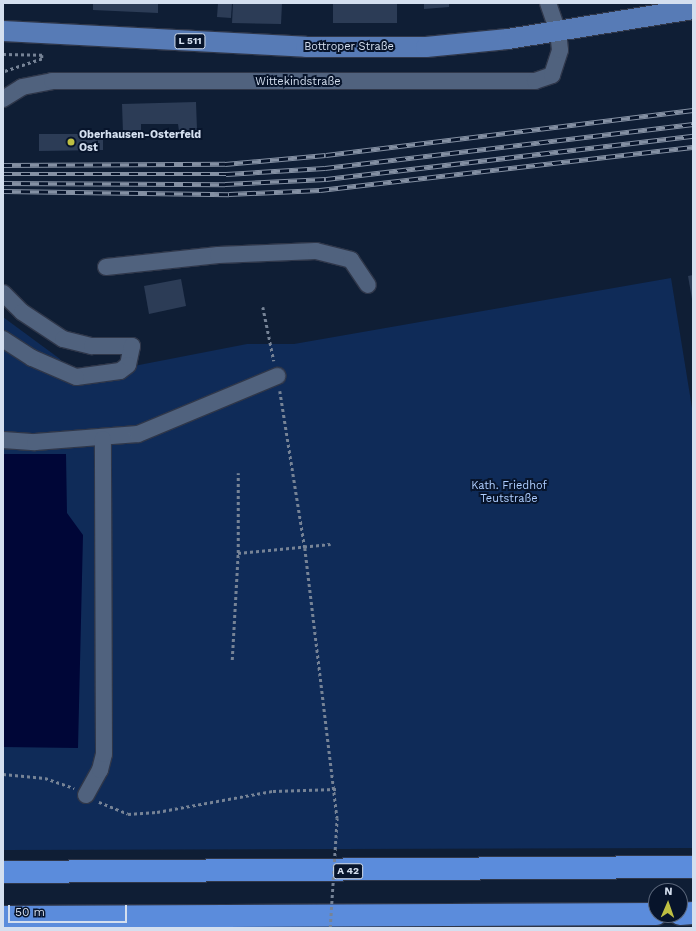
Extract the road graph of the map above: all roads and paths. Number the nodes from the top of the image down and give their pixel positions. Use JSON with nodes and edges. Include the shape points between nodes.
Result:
{"nodes":[{"id":1,"x":548,"y":3,"type":"edge"},
{"id":2,"x":693,"y":9,"type":"edge"},
{"id":3,"x":3,"y":31,"type":"edge"},
{"id":4,"x":558,"y":32,"type":"junction"},
{"id":5,"x":3,"y":54,"type":"edge"},
{"id":6,"x":3,"y":72,"type":"edge"},
{"id":7,"x":3,"y":99,"type":"edge"},
{"id":8,"x":106,"y":267,"type":"dead end"},
{"id":9,"x":368,"y":285,"type":"dead end"},
{"id":10,"x":3,"y":293,"type":"edge"},
{"id":11,"x":263,"y":307,"type":"dead end"},
{"id":12,"x":3,"y":339,"type":"edge"},
{"id":13,"x":277,"y":376,"type":"junction"},
{"id":14,"x":103,"y":439,"type":"junction"},
{"id":15,"x":3,"y":440,"type":"edge"},
{"id":16,"x":238,"y":473,"type":"dead end"},
{"id":17,"x":332,"y":544,"type":"dead end"},
{"id":18,"x":305,"y":548,"type":"junction"},
{"id":19,"x":238,"y":553,"type":"junction"},
{"id":20,"x":232,"y":660,"type":"dead end"},
{"id":21,"x":3,"y":774,"type":"edge"},
{"id":22,"x":336,"y":789,"type":"junction"},
{"id":23,"x":86,"y":795,"type":"junction"},
{"id":24,"x":693,"y":867,"type":"edge"},
{"id":25,"x":3,"y":872,"type":"edge"},
{"id":26,"x":648,"y":914,"type":"edge"},
{"id":27,"x":3,"y":917,"type":"edge"},
{"id":28,"x":330,"y":928,"type":"edge"}],
"edges":[{"from":1,"to":4,"type":"street"},
{"from":2,"to":4,"type":"main road","name":"Bottroper Straße","number":"L 511"},
{"from":3,"to":4,"type":"main road","name":"Bottroper Straße","number":"L 511","via":[[376,48],[468,44]]},
{"from":4,"to":7,"type":"street","name":"Wittekindstraße","via":[[560,50],[555,71],[535,81],[52,81],[22,87]]},
{"from":5,"to":6,"type":"path","via":[[42,56],[42,59]]},
{"from":8,"to":9,"type":"street","via":[[218,255],[316,251],[351,260]]},
{"from":10,"to":12,"type":"street","via":[[22,312],[63,339],[92,346],[132,346],[128,365],[120,371],[76,377],[32,358]]},
{"from":11,"to":13,"type":"path"},
{"from":13,"to":14,"type":"street","via":[[138,434]]},
{"from":13,"to":18,"type":"path"},
{"from":14,"to":15,"type":"street"},
{"from":14,"to":23,"type":"street","via":[[104,754],[100,770]]},
{"from":16,"to":19,"type":"path"},
{"from":17,"to":18,"type":"path"},
{"from":18,"to":19,"type":"path"},
{"from":18,"to":22,"type":"path"},
{"from":19,"to":20,"type":"path"},
{"from":21,"to":23,"type":"path","via":[[45,778]]},
{"from":22,"to":23,"type":"path","via":[[273,791],[157,812],[128,814]]},
{"from":22,"to":28,"type":"path","bridge":true,"via":[[337,818]]},
{"from":24,"to":25,"type":"highway","number":"A 42"},
{"from":26,"to":27,"type":"highway"}]}
